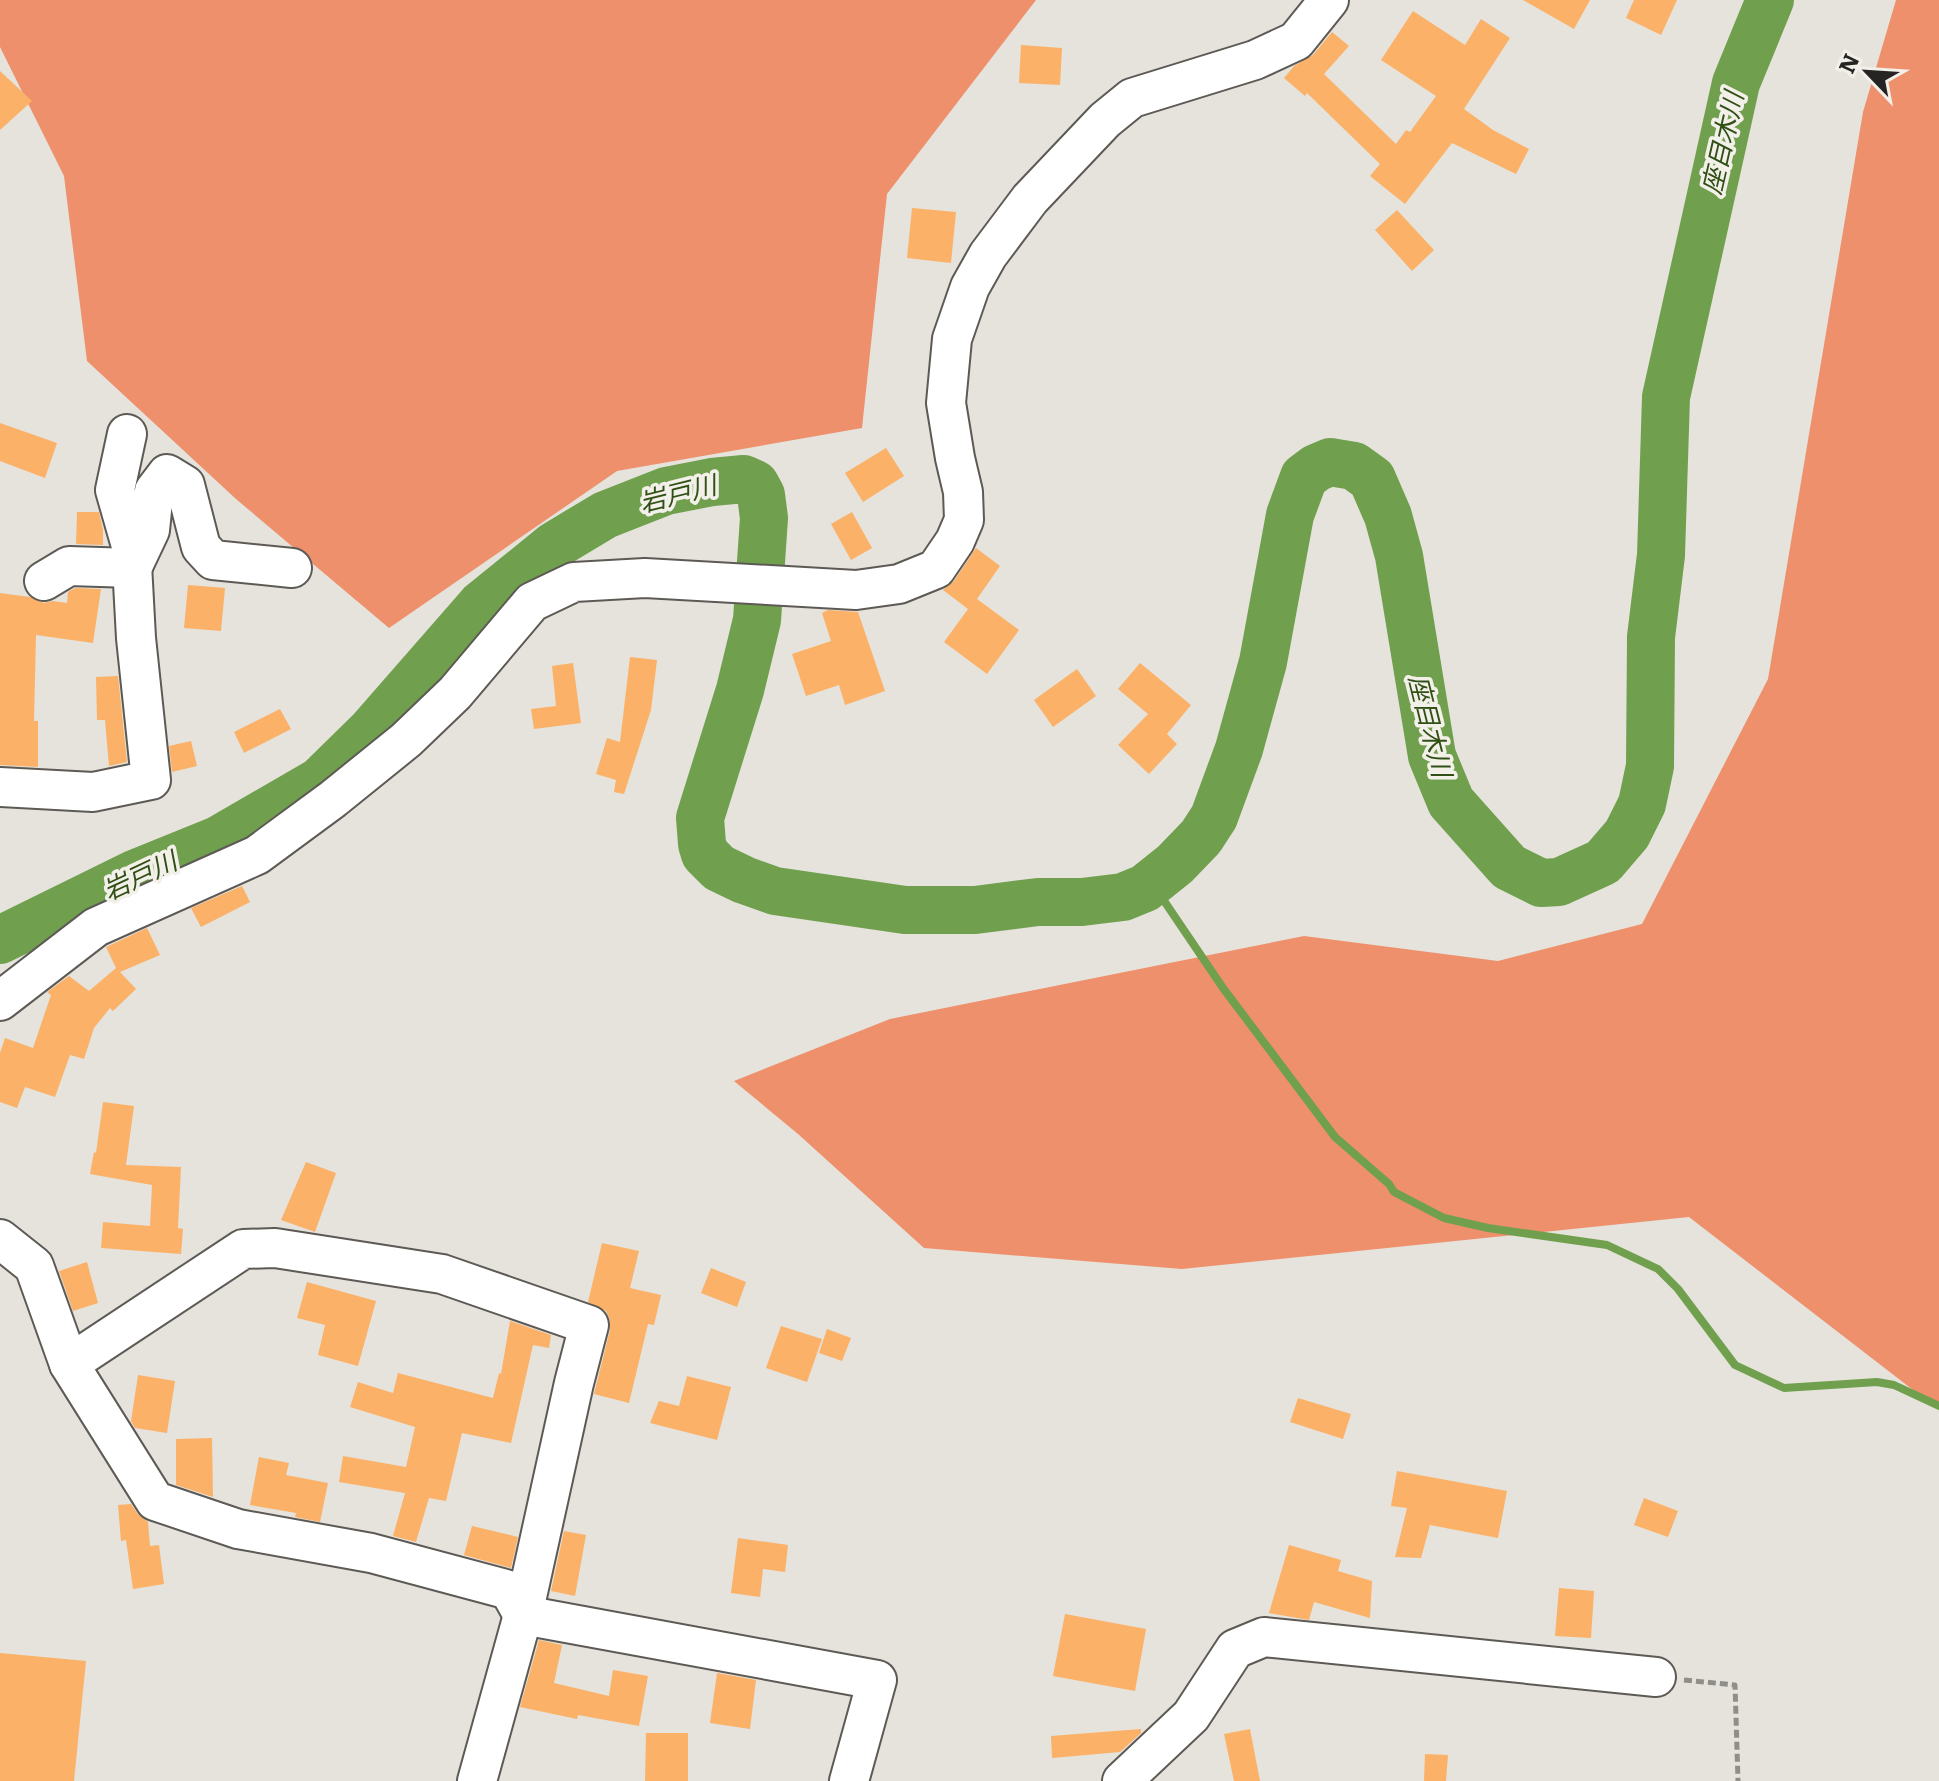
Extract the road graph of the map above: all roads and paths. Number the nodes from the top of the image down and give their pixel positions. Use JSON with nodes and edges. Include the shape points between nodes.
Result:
{"nodes":[{"id":1,"x":1329,"y":0,"type":"edge"},
{"id":2,"x":127,"y":434,"type":"dead end"},
{"id":3,"x":132,"y":568,"type":"junction"},
{"id":4,"x":292,"y":568,"type":"dead end"},
{"id":5,"x":44,"y":581,"type":"dead end"},
{"id":6,"x":0,"y":787,"type":"edge"},
{"id":7,"x":2,"y":1007,"type":"edge"},
{"id":8,"x":0,"y":1239,"type":"edge"},
{"id":9,"x":69,"y":1364,"type":"junction"},
{"id":10,"x":523,"y":1615,"type":"junction"},
{"id":11,"x":1656,"y":1677,"type":"joint"},
{"id":12,"x":477,"y":1781,"type":"edge"},
{"id":13,"x":849,"y":1781,"type":"edge"},
{"id":14,"x":1122,"y":1781,"type":"edge"},
{"id":15,"x":1738,"y":1781,"type":"edge"}],
"edges":[{"from":1,"to":7,"type":"street","via":[[1296,41],[1255,60],[1132,98],[1030,199],[988,255],[952,339],[946,403],[964,520],[936,569],[899,584],[856,590],[645,578],[574,582],[532,602],[455,693],[333,799],[257,855],[96,927]]},
{"from":2,"to":3,"type":"street","via":[[115,490]]},
{"from":3,"to":4,"type":"street","via":[[150,530],[154,491],[167,474],[185,485],[201,547],[213,560]]},
{"from":3,"to":5,"type":"street","via":[[69,566]]},
{"from":3,"to":6,"type":"street","via":[[151,780],[93,792]]},
{"from":8,"to":9,"type":"street","via":[[34,1266]]},
{"from":9,"to":10,"type":"street","via":[[155,1501],[238,1529],[371,1553],[509,1590]]},
{"from":9,"to":10,"type":"street","via":[[243,1249],[275,1248],[442,1274],[589,1325]]},
{"from":10,"to":12,"type":"street"},
{"from":10,"to":13,"type":"street","via":[[877,1680]]},
{"from":11,"to":14,"type":"street","via":[[1264,1637],[1235,1649],[1191,1716]]},
{"from":11,"to":15,"type":"path","via":[[1735,1685]]}]}
